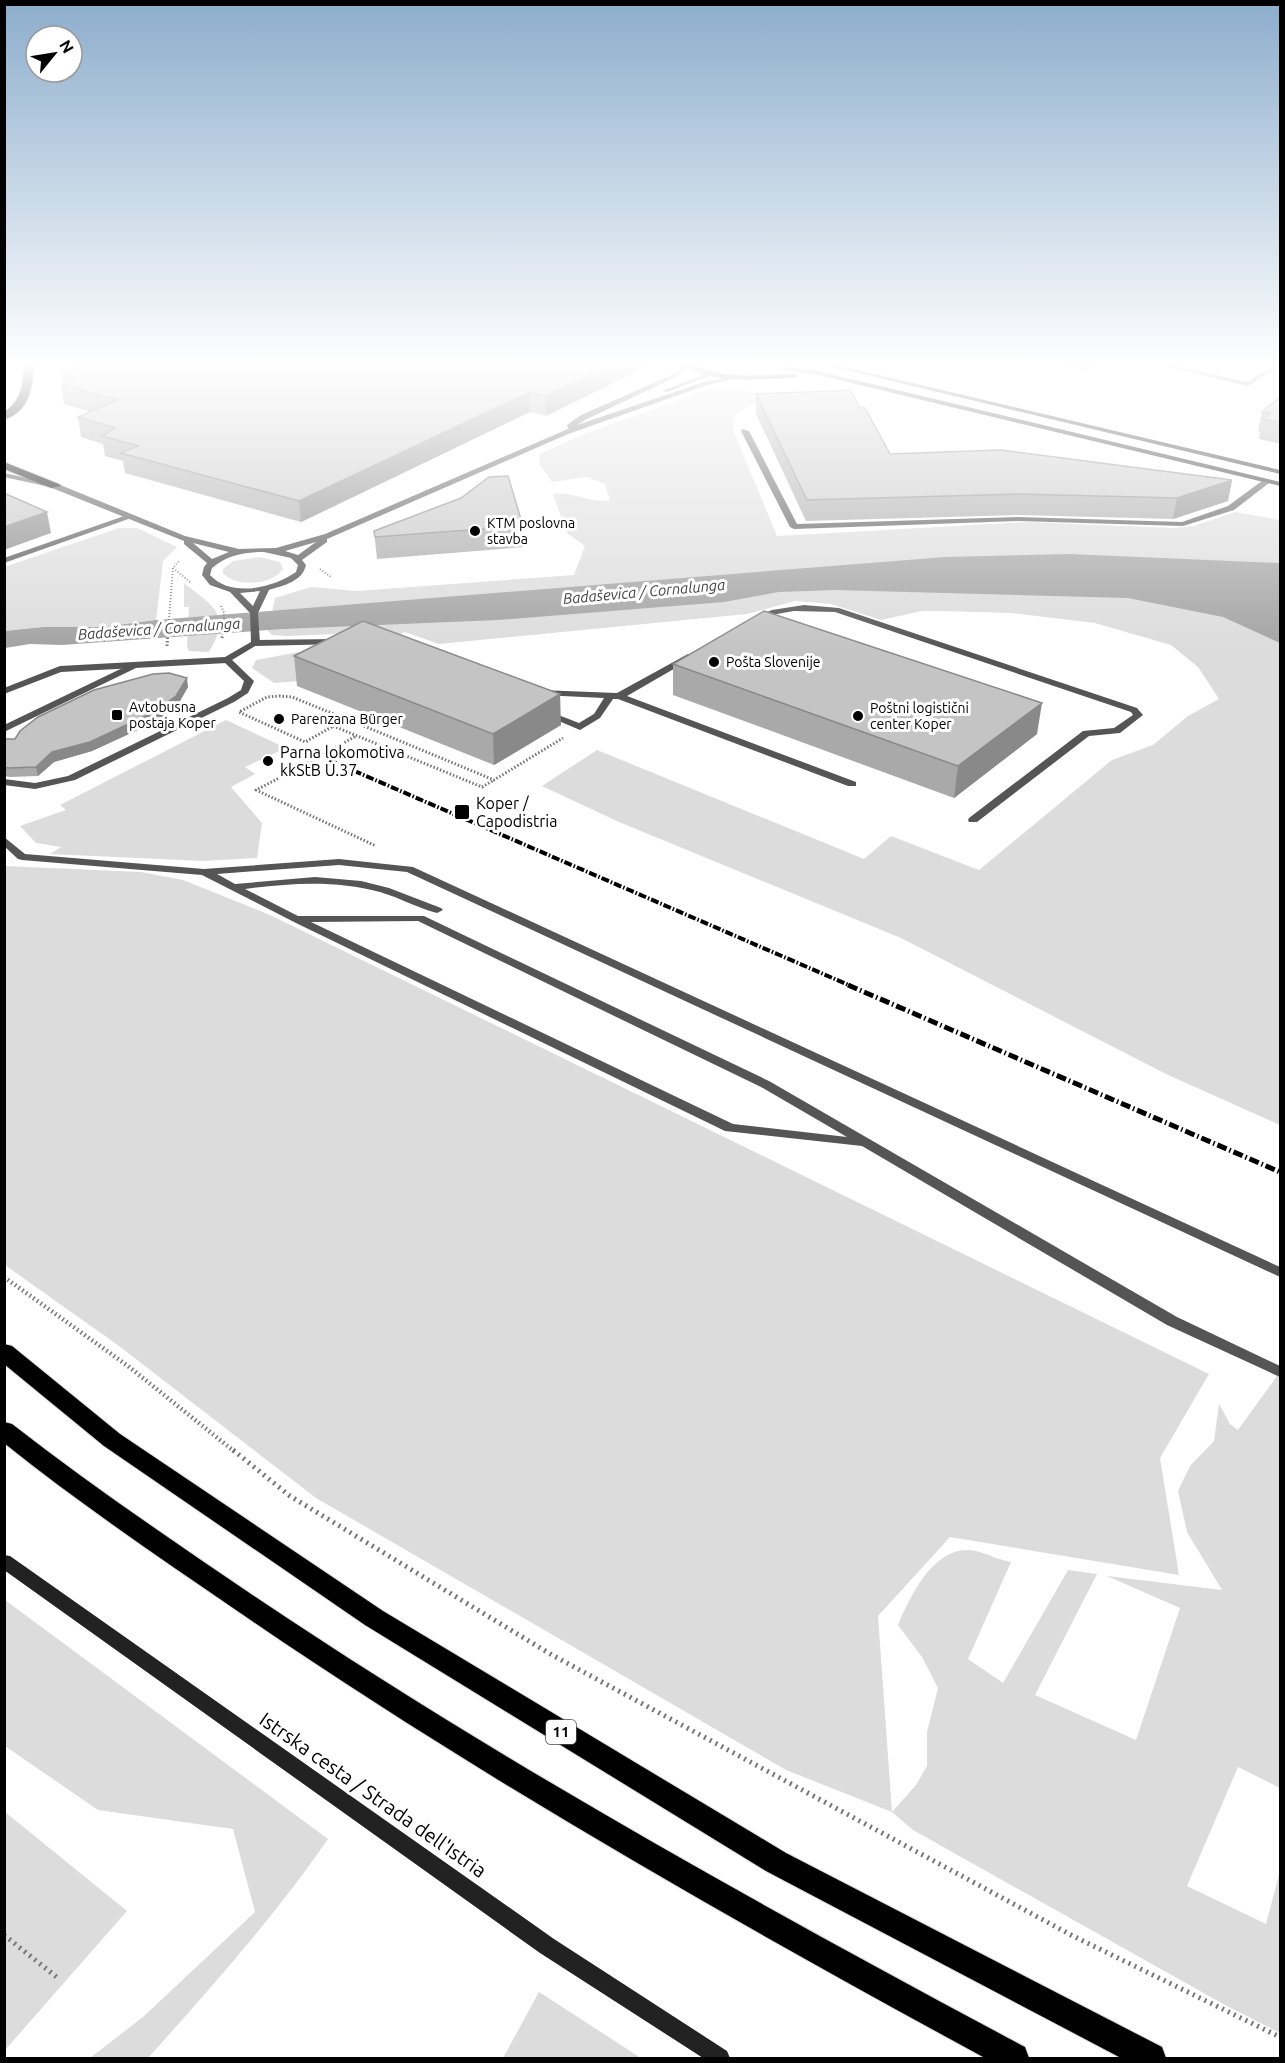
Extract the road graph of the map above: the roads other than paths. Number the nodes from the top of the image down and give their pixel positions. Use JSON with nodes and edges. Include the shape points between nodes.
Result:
{"nodes":[{"id":1,"x":507,"y":457,"type":"edge"},
{"id":2,"x":758,"y":457,"type":"edge"},
{"id":3,"x":1166,"y":457,"type":"edge"},
{"id":4,"x":1219,"y":457,"type":"edge"},
{"id":5,"x":1173,"y":459,"type":"junction"},
{"id":6,"x":4,"y":465,"type":"edge"},
{"id":7,"x":1281,"y":472,"type":"edge"},
{"id":8,"x":4,"y":475,"type":"edge"},
{"id":9,"x":1265,"y":483,"type":"junction"},
{"id":10,"x":55,"y":486,"type":"junction"},
{"id":11,"x":1281,"y":486,"type":"edge"},
{"id":12,"x":130,"y":517,"type":"junction"},
{"id":13,"x":328,"y":536,"type":"junction"},
{"id":14,"x":182,"y":538,"type":"junction"},
{"id":15,"x":242,"y":551,"type":"junction"},
{"id":16,"x":276,"y":551,"type":"junction"},
{"id":17,"x":298,"y":559,"type":"junction"},
{"id":18,"x":4,"y":561,"type":"edge"},
{"id":19,"x":212,"y":562,"type":"junction"},
{"id":20,"x":232,"y":589,"type":"junction"},
{"id":21,"x":265,"y":589,"type":"junction"},
{"id":22,"x":254,"y":613,"type":"junction"},
{"id":23,"x":747,"y":623,"type":"edge"},
{"id":24,"x":343,"y":642,"type":"edge"},
{"id":25,"x":256,"y":643,"type":"junction"},
{"id":26,"x":700,"y":650,"type":"edge"},
{"id":27,"x":227,"y":660,"type":"junction"},
{"id":28,"x":135,"y":665,"type":"junction"},
{"id":29,"x":4,"y":691,"type":"edge"},
{"id":30,"x":530,"y":692,"type":"edge"},
{"id":31,"x":614,"y":697,"type":"junction"},
{"id":32,"x":538,"y":710,"type":"edge"},
{"id":33,"x":4,"y":729,"type":"edge"},
{"id":34,"x":4,"y":782,"type":"edge"},
{"id":35,"x":852,"y":784,"type":"dead end"},
{"id":36,"x":974,"y":820,"type":"dead end"},
{"id":37,"x":4,"y":840,"type":"edge"},
{"id":38,"x":204,"y":872,"type":"junction"},
{"id":39,"x":235,"y":887,"type":"junction"},
{"id":40,"x":437,"y":910,"type":"dead end"},
{"id":41,"x":296,"y":919,"type":"junction"},
{"id":42,"x":863,"y":1143,"type":"junction"},
{"id":43,"x":1281,"y":1272,"type":"edge"},
{"id":44,"x":4,"y":1352,"type":"edge"},
{"id":45,"x":1281,"y":1372,"type":"edge"},
{"id":46,"x":4,"y":1430,"type":"edge"},
{"id":47,"x":4,"y":1561,"type":"edge"},
{"id":48,"x":720,"y":2058,"type":"edge"},
{"id":49,"x":1014,"y":2058,"type":"edge"},
{"id":50,"x":1151,"y":2058,"type":"edge"}],
"edges":[{"from":1,"to":13,"type":"street"},
{"from":2,"to":9,"type":"street","via":[[794,527],[1018,519],[1183,524],[1231,508]]},
{"from":3,"to":5,"type":"street"},
{"from":4,"to":7,"type":"street"},
{"from":5,"to":9,"type":"street"},
{"from":5,"to":11,"type":"street"},
{"from":6,"to":10,"type":"highway"},
{"from":8,"to":10,"type":"street"},
{"from":9,"to":11,"type":"street"},
{"from":10,"to":12,"type":"street"},
{"from":12,"to":14,"type":"street"},
{"from":12,"to":18,"type":"street"},
{"from":13,"to":16,"type":"street"},
{"from":13,"to":17,"type":"street"},
{"from":14,"to":15,"type":"street"},
{"from":14,"to":19,"type":"street"},
{"from":15,"to":16,"type":"street"},
{"from":15,"to":19,"type":"street"},
{"from":16,"to":17,"type":"street"},
{"from":17,"to":21,"type":"street","via":[[302,569],[295,578]]},
{"from":19,"to":20,"type":"street","via":[[206,571],[207,578]]},
{"from":20,"to":21,"type":"street"},
{"from":20,"to":22,"type":"street"},
{"from":21,"to":22,"type":"street"},
{"from":22,"to":25,"type":"street"},
{"from":23,"to":36,"type":"street","via":[[786,608],[836,610],[1134,710],[1138,715],[1117,731],[1086,733]]},
{"from":24,"to":25,"type":"street"},
{"from":25,"to":27,"type":"street"},
{"from":26,"to":31,"type":"street"},
{"from":27,"to":28,"type":"street"},
{"from":27,"to":34,"type":"street","via":[[249,681],[245,691],[231,700],[71,778],[34,786]]},
{"from":28,"to":29,"type":"street","via":[[60,669]]},
{"from":28,"to":33,"type":"street"},
{"from":30,"to":31,"type":"street"},
{"from":31,"to":32,"type":"street","via":[[580,727]]},
{"from":31,"to":35,"type":"street"},
{"from":37,"to":38,"type":"street","via":[[22,856]]},
{"from":38,"to":39,"type":"street"},
{"from":38,"to":43,"type":"street","via":[[339,862],[409,869]]},
{"from":39,"to":40,"type":"street","via":[[317,878],[365,883]]},
{"from":39,"to":41,"type":"street"},
{"from":41,"to":42,"type":"street","via":[[730,1128]]},
{"from":41,"to":42,"type":"street","via":[[420,918],[765,1084]]},
{"from":42,"to":45,"type":"street","via":[[1172,1321]]},
{"from":44,"to":50,"type":"highway","number":"11","via":[[112,1440],[374,1618],[776,1862]]},
{"from":46,"to":49,"type":"highway","via":[[53,1470],[300,1642],[511,1775],[738,1909]]},
{"from":47,"to":48,"type":"street","name":"Istrska cesta / Strada dell'Istria","via":[[547,1946]]}]}
